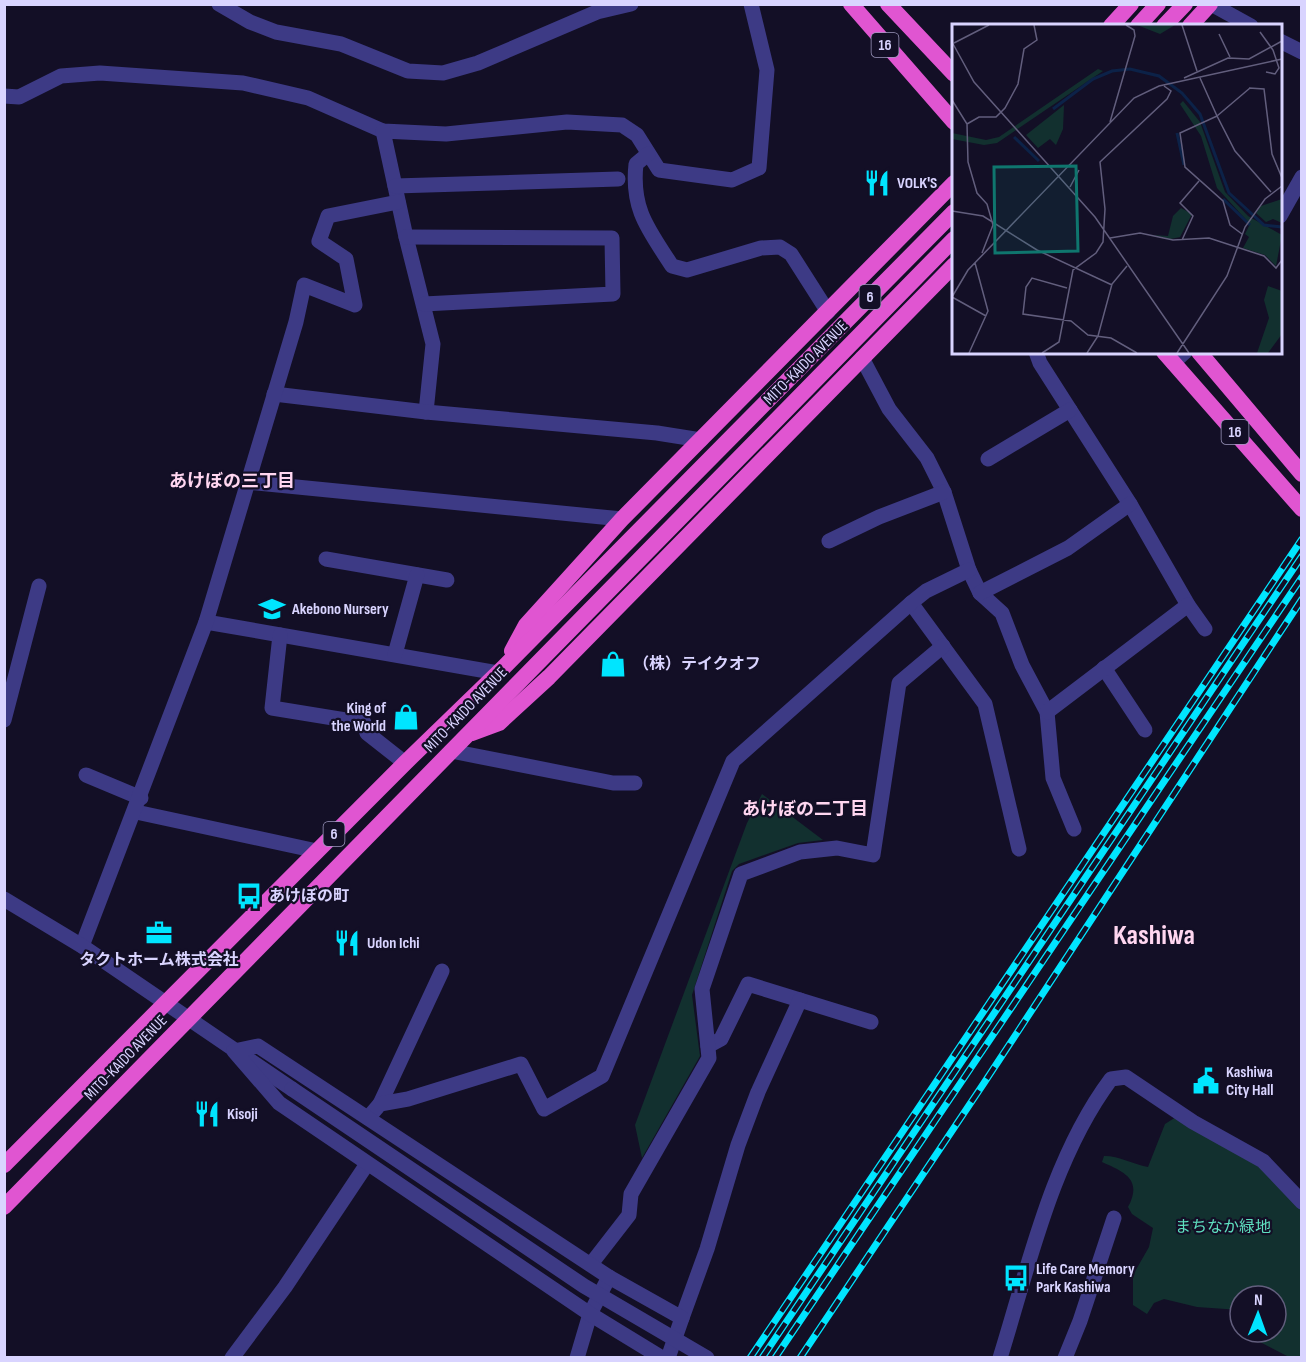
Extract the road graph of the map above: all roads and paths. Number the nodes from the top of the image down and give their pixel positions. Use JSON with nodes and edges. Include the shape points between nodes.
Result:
{"nodes":[{"id":1,"x":219,"y":4,"type":"edge"},
{"id":2,"x":631,"y":4,"type":"edge"},
{"id":3,"x":751,"y":4,"type":"edge"},
{"id":4,"x":851,"y":4,"type":"edge"},
{"id":5,"x":888,"y":4,"type":"edge"},
{"id":6,"x":1131,"y":4,"type":"edge"},
{"id":7,"x":1158,"y":4,"type":"edge"},
{"id":8,"x":1185,"y":4,"type":"edge"},
{"id":9,"x":1211,"y":4,"type":"edge"},
{"id":10,"x":1113,"y":24,"type":"edge"},
{"id":11,"x":1140,"y":24,"type":"edge"},
{"id":12,"x":1166,"y":24,"type":"edge"},
{"id":13,"x":1192,"y":24,"type":"edge"},
{"id":14,"x":1247,"y":24,"type":"edge"},
{"id":15,"x":1282,"y":42,"type":"edge"},
{"id":16,"x":1302,"y":52,"type":"edge"},
{"id":17,"x":952,"y":72,"type":"edge"},
{"id":18,"x":4,"y":96,"type":"edge"},
{"id":19,"x":952,"y":120,"type":"edge"},
{"id":20,"x":384,"y":131,"type":"junction"},
{"id":21,"x":648,"y":154,"type":"junction"},
{"id":22,"x":1302,"y":177,"type":"edge"},
{"id":23,"x":618,"y":179,"type":"dead end"},
{"id":24,"x":952,"y":185,"type":"edge"},
{"id":25,"x":395,"y":186,"type":"junction"},
{"id":26,"x":398,"y":202,"type":"junction"},
{"id":27,"x":952,"y":214,"type":"edge"},
{"id":28,"x":1282,"y":214,"type":"edge"},
{"id":29,"x":405,"y":237,"type":"junction"},
{"id":30,"x":952,"y":241,"type":"edge"},
{"id":31,"x":952,"y":267,"type":"edge"},
{"id":32,"x":424,"y":304,"type":"junction"},
{"id":33,"x":828,"y":312,"type":"junction"},
{"id":34,"x":1037,"y":354,"type":"edge"},
{"id":35,"x":1201,"y":354,"type":"edge"},
{"id":36,"x":1174,"y":356,"type":"edge"},
{"id":37,"x":862,"y":358,"type":"junction"},
{"id":38,"x":274,"y":394,"type":"junction"},
{"id":39,"x":1071,"y":410,"type":"junction"},
{"id":40,"x":426,"y":412,"type":"junction"},
{"id":41,"x":701,"y":440,"type":"junction"},
{"id":42,"x":988,"y":459,"type":"dead end"},
{"id":43,"x":1302,"y":474,"type":"edge"},
{"id":44,"x":248,"y":482,"type":"junction"},
{"id":45,"x":944,"y":492,"type":"junction"},
{"id":46,"x":1130,"y":504,"type":"junction"},
{"id":47,"x":1298,"y":505,"type":"edge"},
{"id":48,"x":622,"y":519,"type":"junction"},
{"id":49,"x":829,"y":541,"type":"dead end"},
{"id":50,"x":326,"y":559,"type":"dead end"},
{"id":51,"x":969,"y":570,"type":"junction"},
{"id":52,"x":417,"y":575,"type":"junction"},
{"id":53,"x":447,"y":580,"type":"dead end"},
{"id":54,"x":39,"y":586,"type":"dead end"},
{"id":55,"x":980,"y":593,"type":"junction"},
{"id":56,"x":911,"y":603,"type":"junction"},
{"id":57,"x":1188,"y":605,"type":"junction"},
{"id":58,"x":207,"y":622,"type":"junction"},
{"id":59,"x":1205,"y":629,"type":"dead end"},
{"id":60,"x":280,"y":634,"type":"junction"},
{"id":61,"x":943,"y":646,"type":"junction"},
{"id":62,"x":395,"y":654,"type":"junction"},
{"id":63,"x":1104,"y":668,"type":"junction"},
{"id":64,"x":501,"y":670,"type":"junction"},
{"id":65,"x":1047,"y":712,"type":"junction"},
{"id":66,"x":4,"y":720,"type":"edge"},
{"id":67,"x":1145,"y":730,"type":"dead end"},
{"id":68,"x":467,"y":734,"type":"junction"},
{"id":69,"x":451,"y":751,"type":"junction"},
{"id":70,"x":405,"y":763,"type":"junction"},
{"id":71,"x":86,"y":775,"type":"dead end"},
{"id":72,"x":635,"y":783,"type":"dead end"},
{"id":73,"x":138,"y":805,"type":"junction"},
{"id":74,"x":1074,"y":829,"type":"dead end"},
{"id":75,"x":1019,"y":849,"type":"dead end"},
{"id":76,"x":317,"y":850,"type":"junction"},
{"id":77,"x":4,"y":899,"type":"edge"},
{"id":78,"x":82,"y":946,"type":"junction"},
{"id":79,"x":442,"y":971,"type":"dead end"},
{"id":80,"x":800,"y":1000,"type":"junction"},
{"id":81,"x":165,"y":1003,"type":"junction"},
{"id":82,"x":188,"y":1020,"type":"junction"},
{"id":83,"x":871,"y":1022,"type":"dead end"},
{"id":84,"x":708,"y":1046,"type":"junction"},
{"id":85,"x":234,"y":1051,"type":"junction"},
{"id":86,"x":380,"y":1104,"type":"junction"},
{"id":87,"x":368,"y":1118,"type":"junction"},
{"id":88,"x":367,"y":1164,"type":"junction"},
{"id":89,"x":4,"y":1165,"type":"edge"},
{"id":90,"x":1302,"y":1202,"type":"edge"},
{"id":91,"x":4,"y":1207,"type":"edge"},
{"id":92,"x":1114,"y":1218,"type":"dead end"},
{"id":93,"x":591,"y":1264,"type":"junction"},
{"id":94,"x":609,"y":1277,"type":"junction"},
{"id":95,"x":590,"y":1314,"type":"junction"},
{"id":96,"x":682,"y":1318,"type":"junction"},
{"id":97,"x":232,"y":1358,"type":"edge"},
{"id":98,"x":577,"y":1358,"type":"edge"},
{"id":99,"x":662,"y":1358,"type":"edge"},
{"id":100,"x":668,"y":1358,"type":"edge"},
{"id":101,"x":707,"y":1358,"type":"edge"},
{"id":102,"x":1000,"y":1358,"type":"edge"},
{"id":103,"x":1065,"y":1358,"type":"edge"}],
"edges":[{"from":1,"to":2,"type":"street","via":[[276,32],[340,44],[408,71],[443,73],[478,63],[597,12]]},
{"from":3,"to":21,"type":"street","via":[[767,70],[759,168],[732,180],[679,174],[659,170]]},
{"from":4,"to":19,"type":"highway","number":"16"},
{"from":5,"to":17,"type":"highway","number":"16"},
{"from":6,"to":10,"type":"highway"},
{"from":7,"to":11,"type":"highway"},
{"from":8,"to":12,"type":"highway"},
{"from":9,"to":13,"type":"highway"},
{"from":9,"to":14,"type":"street"},
{"from":15,"to":16,"type":"street"},
{"from":18,"to":20,"type":"street","via":[[19,97],[61,76],[100,73],[243,83],[308,98]]},
{"from":20,"to":21,"type":"street","via":[[446,134],[567,122],[622,125],[636,135]]},
{"from":20,"to":25,"type":"street"},
{"from":21,"to":33,"type":"street","via":[[636,164],[638,212],[672,267],[687,270],[761,248],[780,247],[791,254]]},
{"from":22,"to":28,"type":"street"},
{"from":23,"to":25,"type":"street"},
{"from":24,"to":33,"type":"highway"},
{"from":25,"to":26,"type":"street"},
{"from":26,"to":29,"type":"street"},
{"from":26,"to":38,"type":"street","via":[[328,216],[319,241],[346,259],[355,305],[304,285]]},
{"from":27,"to":64,"type":"highway","name":"MITO-KAIDO AVENUE","number":"6"},
{"from":29,"to":32,"type":"street"},
{"from":29,"to":32,"type":"street","via":[[612,238],[613,294]]},
{"from":30,"to":68,"type":"highway","name":"MITO-KAIDO AVENUE","number":"6"},
{"from":31,"to":37,"type":"highway"},
{"from":32,"to":40,"type":"street","via":[[433,344]]},
{"from":33,"to":41,"type":"highway"},
{"from":34,"to":39,"type":"street"},
{"from":35,"to":43,"type":"highway","number":"16"},
{"from":36,"to":47,"type":"highway","number":"16"},
{"from":37,"to":45,"type":"street","via":[[889,409],[927,458]]},
{"from":37,"to":68,"type":"highway","via":[[549,677],[499,723]]},
{"from":38,"to":40,"type":"street"},
{"from":38,"to":44,"type":"street"},
{"from":39,"to":42,"type":"street"},
{"from":39,"to":46,"type":"street"},
{"from":40,"to":41,"type":"street"},
{"from":41,"to":48,"type":"highway"},
{"from":44,"to":48,"type":"street"},
{"from":44,"to":58,"type":"street"},
{"from":45,"to":49,"type":"street"},
{"from":45,"to":51,"type":"street"},
{"from":46,"to":55,"type":"street","via":[[1068,548]]},
{"from":46,"to":57,"type":"street"},
{"from":48,"to":64,"type":"highway","via":[[526,625]]},
{"from":50,"to":52,"type":"street"},
{"from":51,"to":55,"type":"street"},
{"from":51,"to":56,"type":"street","via":[[926,591]]},
{"from":52,"to":53,"type":"street"},
{"from":52,"to":62,"type":"street"},
{"from":54,"to":66,"type":"street"},
{"from":55,"to":65,"type":"street","via":[[1002,613],[1022,665]]},
{"from":56,"to":61,"type":"street"},
{"from":56,"to":86,"type":"street","via":[[733,761],[602,1076],[544,1109],[521,1064]]},
{"from":57,"to":59,"type":"street"},
{"from":57,"to":63,"type":"street"},
{"from":58,"to":60,"type":"street"},
{"from":58,"to":73,"type":"street"},
{"from":60,"to":62,"type":"street"},
{"from":60,"to":70,"type":"street","via":[[272,708],[364,723],[367,733]]},
{"from":61,"to":75,"type":"street","via":[[985,704]]},
{"from":61,"to":84,"type":"street","via":[[899,682],[873,855],[837,848],[800,852],[741,874],[702,989]]},
{"from":62,"to":64,"type":"street"},
{"from":63,"to":65,"type":"street"},
{"from":63,"to":67,"type":"street"},
{"from":64,"to":70,"type":"highway","name":"MITO-KAIDO AVENUE","number":"6"},
{"from":65,"to":74,"type":"street","via":[[1053,778]]},
{"from":68,"to":69,"type":"highway","name":"MITO-KAIDO AVENUE","number":"6"},
{"from":69,"to":72,"type":"street","via":[[613,783]]},
{"from":69,"to":82,"type":"highway","name":"MITO-KAIDO AVENUE","number":"6"},
{"from":70,"to":76,"type":"highway","name":"MITO-KAIDO AVENUE","number":"6"},
{"from":71,"to":73,"type":"street"},
{"from":73,"to":76,"type":"street"},
{"from":73,"to":78,"type":"street"},
{"from":76,"to":81,"type":"highway","name":"MITO-KAIDO AVENUE","number":"6"},
{"from":77,"to":78,"type":"street"},
{"from":78,"to":81,"type":"street"},
{"from":79,"to":86,"type":"street"},
{"from":80,"to":83,"type":"street"},
{"from":80,"to":84,"type":"street","via":[[748,984],[721,1039]]},
{"from":80,"to":96,"type":"street","via":[[738,1145]]},
{"from":81,"to":82,"type":"street"},
{"from":81,"to":89,"type":"highway","name":"MITO-KAIDO AVENUE","number":"6"},
{"from":82,"to":85,"type":"street"},
{"from":82,"to":91,"type":"highway","name":"MITO-KAIDO AVENUE","number":"6"},
{"from":84,"to":93,"type":"street","via":[[709,1058],[632,1194],[629,1215]]},
{"from":85,"to":87,"type":"street","via":[[258,1046]]},
{"from":85,"to":88,"type":"street","via":[[279,1103]]},
{"from":85,"to":101,"type":"street","bridge":true,"via":[[584,1286]]},
{"from":86,"to":87,"type":"street"},
{"from":87,"to":93,"type":"street"},
{"from":88,"to":95,"type":"street"},
{"from":88,"to":97,"type":"street"},
{"from":90,"to":102,"type":"street","via":[[1263,1161],[1193,1122],[1126,1077],[1111,1079],[1099,1095],[1053,1187]]},
{"from":92,"to":103,"type":"street"},
{"from":93,"to":94,"type":"street"},
{"from":94,"to":95,"type":"street"},
{"from":94,"to":96,"type":"street"},
{"from":95,"to":98,"type":"street"},
{"from":95,"to":99,"type":"street"},
{"from":96,"to":100,"type":"street"}]}
